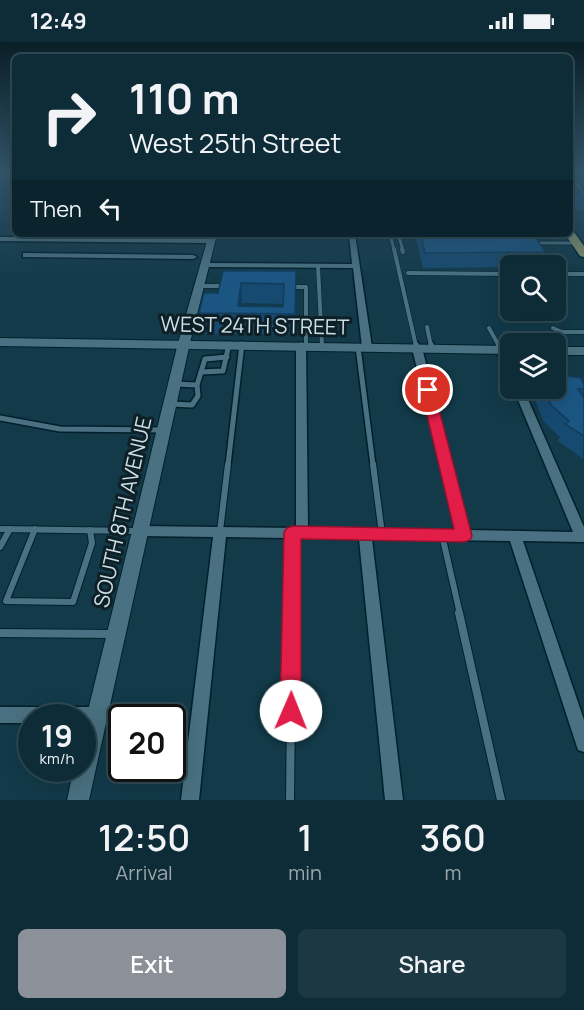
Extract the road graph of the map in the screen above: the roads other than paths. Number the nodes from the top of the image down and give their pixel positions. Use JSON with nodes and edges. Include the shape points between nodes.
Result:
{"nodes":[{"id":1,"x":212,"y":237,"type":"edge"},
{"id":2,"x":352,"y":237,"type":"edge"},
{"id":3,"x":391,"y":237,"type":"edge"},
{"id":4,"x":399,"y":237,"type":"edge"},
{"id":5,"x":552,"y":237,"type":"dead end"},
{"id":6,"x":0,"y":239,"type":"edge"},
{"id":7,"x":48,"y":240,"type":"junction"},
{"id":8,"x":577,"y":240,"type":"edge"},
{"id":9,"x":165,"y":241,"type":"junction"},
{"id":10,"x":526,"y":243,"type":"edge"},
{"id":11,"x":556,"y":243,"type":"junction"},
{"id":12,"x":403,"y":252,"type":"dead end"},
{"id":13,"x":584,"y":254,"type":"edge"},
{"id":14,"x":26,"y":255,"type":"dead end"},
{"id":15,"x":37,"y":255,"type":"junction"},
{"id":16,"x":159,"y":256,"type":"junction"},
{"id":17,"x":193,"y":257,"type":"dead end"},
{"id":18,"x":205,"y":265,"type":"junction"},
{"id":19,"x":318,"y":266,"type":"junction"},
{"id":20,"x":355,"y":266,"type":"junction"},
{"id":21,"x":408,"y":273,"type":"dead end"},
{"id":22,"x":500,"y":274,"type":"edge"},
{"id":23,"x":566,"y":274,"type":"edge"},
{"id":24,"x":584,"y":274,"type":"edge"},
{"id":25,"x":199,"y":286,"type":"junction"},
{"id":26,"x":235,"y":286,"type":"edge"},
{"id":27,"x":282,"y":287,"type":"edge"},
{"id":28,"x":427,"y":327,"type":"dead end"},
{"id":29,"x":489,"y":328,"type":"dead end"},
{"id":30,"x":553,"y":328,"type":"dead end"},
{"id":31,"x":584,"y":332,"type":"edge"},
{"id":32,"x":0,"y":342,"type":"edge"},
{"id":33,"x":500,"y":342,"type":"edge"},
{"id":34,"x":184,"y":343,"type":"junction"},
{"id":35,"x":303,"y":345,"type":"junction"},
{"id":36,"x":322,"y":346,"type":"junction"},
{"id":37,"x":363,"y":347,"type":"junction"},
{"id":38,"x":417,"y":348,"type":"junction"},
{"id":39,"x":432,"y":348,"type":"junction"},
{"id":40,"x":233,"y":349,"type":"junction"},
{"id":41,"x":500,"y":350,"type":"edge"},
{"id":42,"x":566,"y":351,"type":"edge"},
{"id":43,"x":584,"y":351,"type":"edge"},
{"id":44,"x":212,"y":362,"type":"junction"},
{"id":45,"x":201,"y":372,"type":"junction"},
{"id":46,"x":210,"y":372,"type":"junction"},
{"id":47,"x":175,"y":384,"type":"junction"},
{"id":48,"x":197,"y":385,"type":"junction"},
{"id":49,"x":523,"y":399,"type":"edge"},
{"id":50,"x":170,"y":404,"type":"junction"},
{"id":51,"x":0,"y":418,"type":"edge"},
{"id":52,"x":164,"y":430,"type":"junction"},
{"id":53,"x":0,"y":529,"type":"edge"},
{"id":54,"x":10,"y":529,"type":"junction"},
{"id":55,"x":35,"y":529,"type":"junction"},
{"id":56,"x":90,"y":530,"type":"junction"},
{"id":57,"x":142,"y":531,"type":"junction"},
{"id":58,"x":220,"y":531,"type":"junction"},
{"id":59,"x":298,"y":532,"type":"junction"},
{"id":60,"x":365,"y":533,"type":"junction"},
{"id":61,"x":382,"y":534,"type":"junction"},
{"id":62,"x":442,"y":535,"type":"junction"},
{"id":63,"x":464,"y":536,"type":"junction"},
{"id":64,"x":515,"y":536,"type":"junction"},
{"id":65,"x":583,"y":537,"type":"edge"},
{"id":66,"x":0,"y":547,"type":"edge"},
{"id":67,"x":0,"y":633,"type":"edge"},
{"id":68,"x":117,"y":634,"type":"junction"},
{"id":69,"x":0,"y":715,"type":"edge"},
{"id":70,"x":98,"y":715,"type":"junction"},
{"id":71,"x":584,"y":744,"type":"edge"},
{"id":72,"x":78,"y":800,"type":"edge"},
{"id":73,"x":190,"y":800,"type":"edge"},
{"id":74,"x":290,"y":800,"type":"edge"},
{"id":75,"x":394,"y":800,"type":"edge"},
{"id":76,"x":501,"y":800,"type":"edge"}],
"edges":[{"from":1,"to":9,"type":"street"},
{"from":1,"to":18,"type":"street","name":"SOUTH 8TH AVENUE"},
{"from":2,"to":20,"type":"street"},
{"from":3,"to":38,"type":"lane"},
{"from":4,"to":12,"type":"lane"},
{"from":5,"to":11,"type":"lane"},
{"from":6,"to":7,"type":"street"},
{"from":7,"to":9,"type":"street"},
{"from":7,"to":15,"type":"street"},
{"from":8,"to":11,"type":"lane"},
{"from":8,"to":13,"type":"main road"},
{"from":9,"to":16,"type":"street"},
{"from":10,"to":11,"type":"lane"},
{"from":14,"to":15,"type":"street"},
{"from":15,"to":16,"type":"street"},
{"from":16,"to":17,"type":"street"},
{"from":18,"to":19,"type":"street"},
{"from":18,"to":25,"type":"street","name":"SOUTH 8TH AVENUE"},
{"from":19,"to":20,"type":"street"},
{"from":19,"to":36,"type":"lane"},
{"from":20,"to":37,"type":"street"},
{"from":21,"to":22,"type":"lane"},
{"from":23,"to":24,"type":"lane"},
{"from":25,"to":26,"type":"lane"},
{"from":25,"to":34,"type":"street","name":"SOUTH 8TH AVENUE"},
{"from":27,"to":35,"type":"lane","via":[[306,287]]},
{"from":28,"to":39,"type":"lane"},
{"from":29,"to":33,"type":"lane"},
{"from":30,"to":31,"type":"lane"},
{"from":32,"to":34,"type":"main road","name":"WEST 24TH STREET"},
{"from":34,"to":40,"type":"main road","name":"WEST 24TH STREET"},
{"from":34,"to":47,"type":"street","name":"SOUTH 8TH AVENUE"},
{"from":35,"to":36,"type":"main road","name":"WEST 24TH STREET"},
{"from":35,"to":40,"type":"main road","name":"WEST 24TH STREET"},
{"from":35,"to":59,"type":"street"},
{"from":36,"to":37,"type":"main road","name":"WEST 24TH STREET"},
{"from":37,"to":38,"type":"main road","name":"WEST 24TH STREET"},
{"from":37,"to":61,"type":"lane"},
{"from":38,"to":39,"type":"main road","name":"WEST 24TH STREET"},
{"from":38,"to":63,"type":"street"},
{"from":39,"to":41,"type":"main road","name":"WEST 24TH STREET"},
{"from":40,"to":44,"type":"lane"},
{"from":40,"to":46,"type":"lane","via":[[222,371]]},
{"from":40,"to":58,"type":"lane"},
{"from":42,"to":43,"type":"main road"},
{"from":44,"to":45,"type":"lane","via":[[203,361]]},
{"from":44,"to":46,"type":"lane"},
{"from":45,"to":46,"type":"lane"},
{"from":45,"to":48,"type":"lane"},
{"from":47,"to":48,"type":"lane"},
{"from":47,"to":50,"type":"street","name":"SOUTH 8TH AVENUE"},
{"from":48,"to":50,"type":"lane","via":[[198,396],[192,405]]},
{"from":49,"to":65,"type":"street"},
{"from":50,"to":52,"type":"street","name":"SOUTH 8TH AVENUE"},
{"from":51,"to":52,"type":"lane","via":[[60,429]]},
{"from":52,"to":57,"type":"street","name":"SOUTH 8TH AVENUE"},
{"from":53,"to":54,"type":"lane"},
{"from":54,"to":55,"type":"lane"},
{"from":54,"to":66,"type":"lane"},
{"from":55,"to":56,"type":"lane"},
{"from":55,"to":56,"type":"lane","via":[[6,601],[73,602],[92,543]]},
{"from":56,"to":57,"type":"lane"},
{"from":57,"to":58,"type":"street"},
{"from":57,"to":68,"type":"street","name":"SOUTH 8TH AVENUE"},
{"from":58,"to":59,"type":"street"},
{"from":58,"to":73,"type":"street"},
{"from":59,"to":60,"type":"street"},
{"from":59,"to":74,"type":"lane"},
{"from":60,"to":61,"type":"street"},
{"from":60,"to":75,"type":"street"},
{"from":61,"to":62,"type":"street"},
{"from":62,"to":63,"type":"street"},
{"from":62,"to":76,"type":"lane"},
{"from":63,"to":64,"type":"street"},
{"from":64,"to":65,"type":"street"},
{"from":64,"to":71,"type":"street"},
{"from":67,"to":68,"type":"lane"},
{"from":68,"to":70,"type":"street","name":"SOUTH 8TH AVENUE"},
{"from":69,"to":70,"type":"street"},
{"from":70,"to":72,"type":"street","name":"SOUTH 8TH AVENUE"}]}
